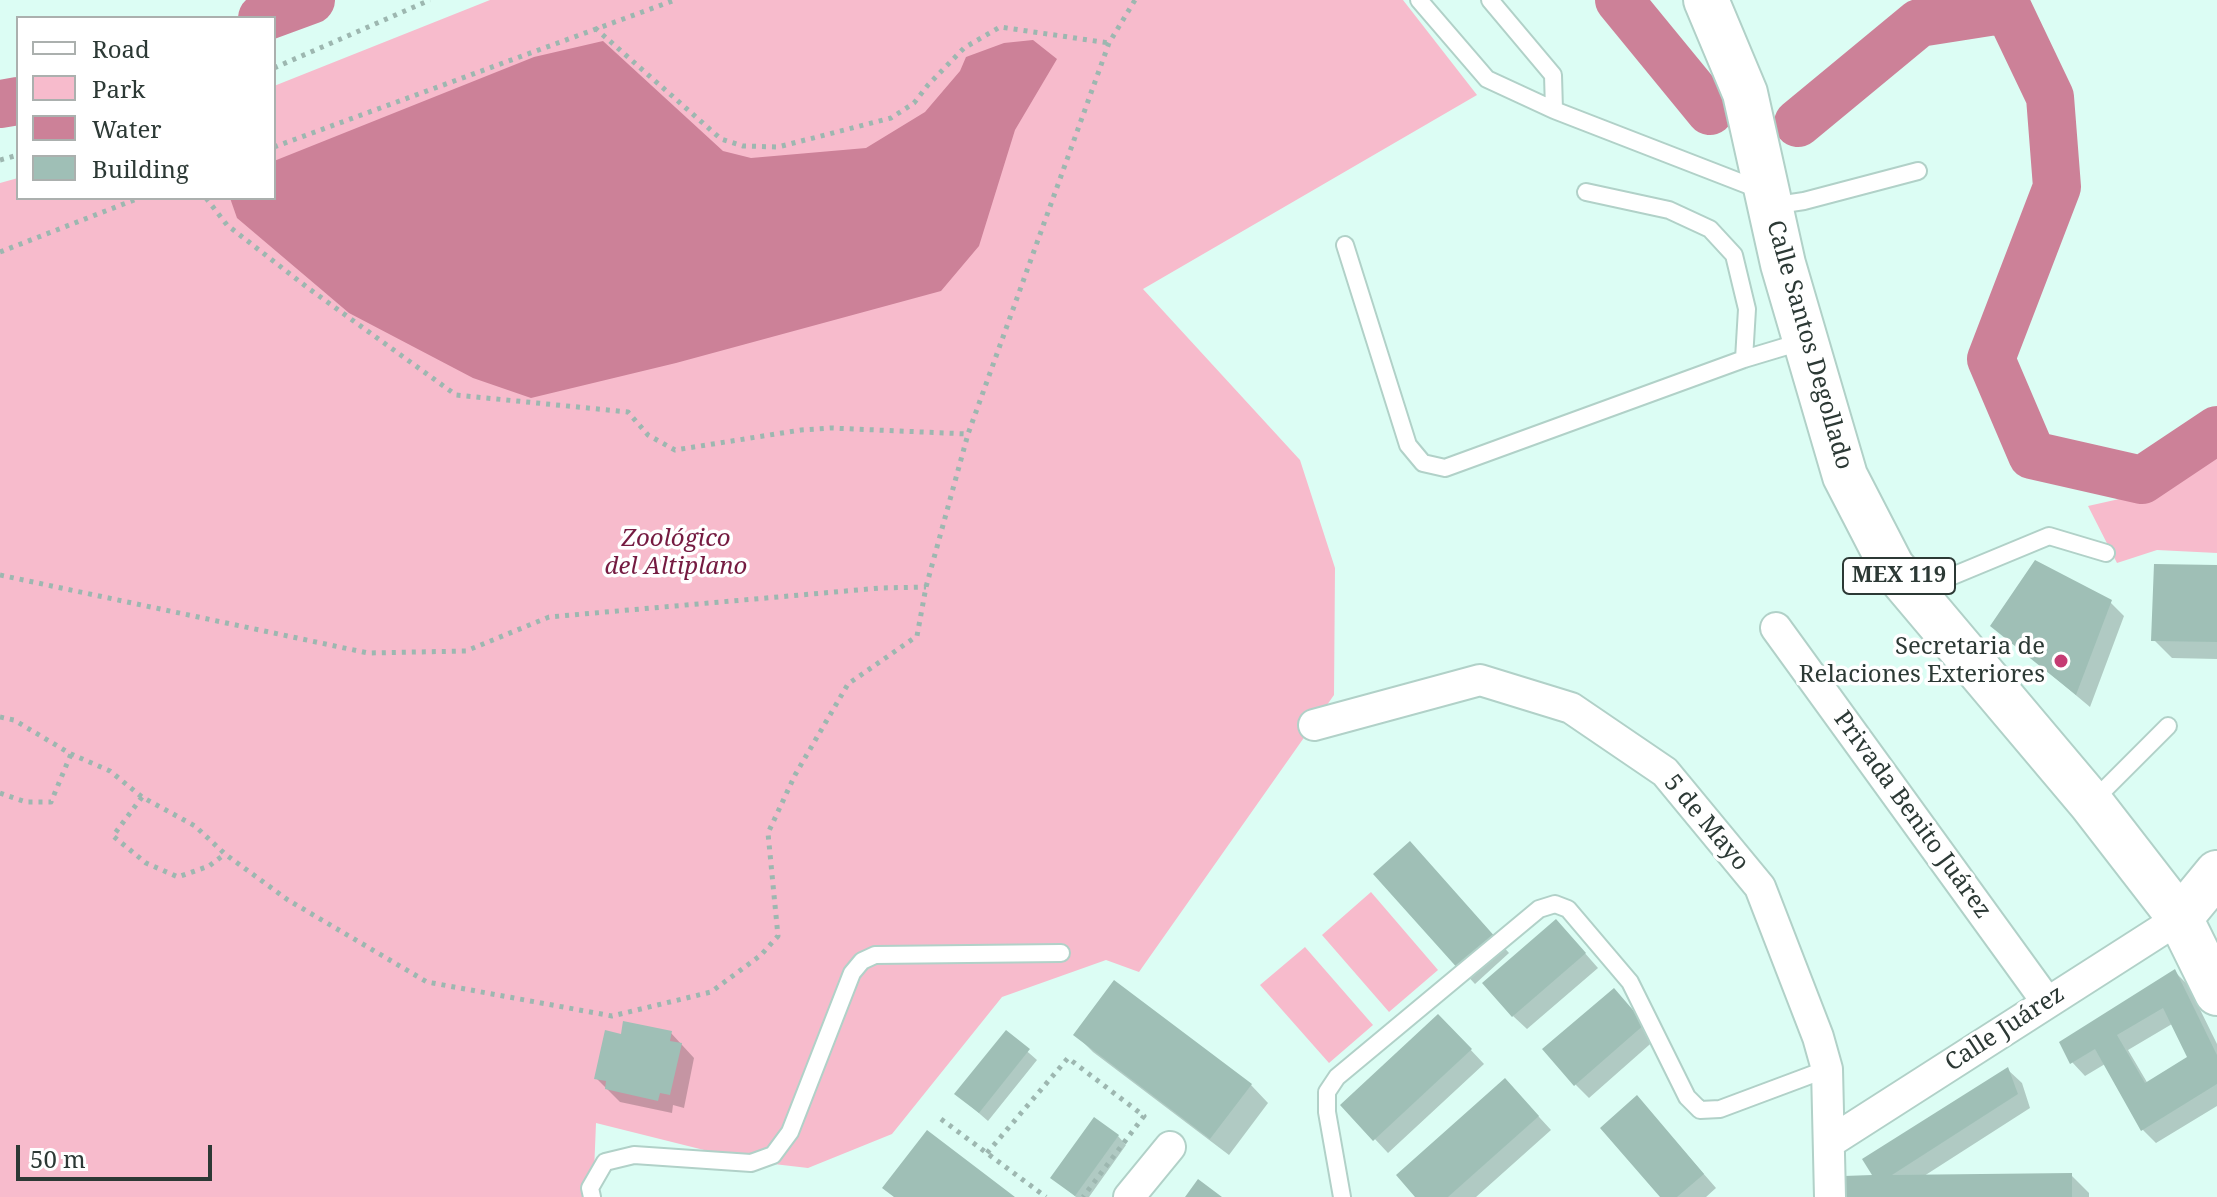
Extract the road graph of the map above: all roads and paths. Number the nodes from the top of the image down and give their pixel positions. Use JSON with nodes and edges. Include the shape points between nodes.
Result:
{"nodes":[{"id":1,"x":430,"y":0,"type":"edge"},
{"id":2,"x":675,"y":0,"type":"edge"},
{"id":3,"x":1135,"y":0,"type":"edge"},
{"id":4,"x":1419,"y":0,"type":"edge"},
{"id":5,"x":1490,"y":0,"type":"edge"},
{"id":6,"x":1706,"y":0,"type":"edge"},
{"id":7,"x":595,"y":28,"type":"junction"},
{"id":8,"x":1109,"y":43,"type":"junction"},
{"id":9,"x":276,"y":67,"type":"edge"},
{"id":10,"x":1554,"y":110,"type":"junction"},
{"id":11,"x":276,"y":146,"type":"edge"},
{"id":12,"x":1918,"y":171,"type":"dead end"},
{"id":13,"x":1586,"y":192,"type":"dead end"},
{"id":14,"x":1769,"y":199,"type":"junction"},
{"id":15,"x":134,"y":200,"type":"edge"},
{"id":16,"x":208,"y":200,"type":"edge"},
{"id":17,"x":1345,"y":245,"type":"dead end"},
{"id":18,"x":0,"y":252,"type":"edge"},
{"id":19,"x":1805,"y":341,"type":"junction"},
{"id":20,"x":1744,"y":359,"type":"junction"},
{"id":21,"x":968,"y":434,"type":"junction"},
{"id":22,"x":2106,"y":553,"type":"dead end"},
{"id":23,"x":0,"y":577,"type":"edge"},
{"id":24,"x":926,"y":587,"type":"junction"},
{"id":25,"x":1920,"y":600,"type":"junction"},
{"id":26,"x":1776,"y":628,"type":"dead end"},
{"id":27,"x":0,"y":717,"type":"edge"},
{"id":28,"x":1314,"y":725,"type":"dead end"},
{"id":29,"x":2168,"y":726,"type":"dead end"},
{"id":30,"x":71,"y":754,"type":"junction"},
{"id":31,"x":0,"y":793,"type":"edge"},
{"id":32,"x":142,"y":797,"type":"junction"},
{"id":33,"x":2091,"y":803,"type":"junction"},
{"id":34,"x":225,"y":854,"type":"junction"},
{"id":35,"x":2217,"y":873,"type":"edge"},
{"id":36,"x":2180,"y":918,"type":"junction"},
{"id":37,"x":1061,"y":953,"type":"dead end"},
{"id":38,"x":2217,"y":993,"type":"edge"},
{"id":39,"x":2047,"y":1002,"type":"junction"},
{"id":40,"x":1827,"y":1069,"type":"junction"},
{"id":41,"x":941,"y":1119,"type":"dead end"},
{"id":42,"x":1830,"y":1142,"type":"junction"},
{"id":43,"x":1170,"y":1147,"type":"dead end"},
{"id":44,"x":987,"y":1153,"type":"junction"},
{"id":45,"x":592,"y":1197,"type":"edge"},
{"id":46,"x":1046,"y":1197,"type":"edge"},
{"id":47,"x":1083,"y":1197,"type":"edge"},
{"id":48,"x":1129,"y":1197,"type":"edge"},
{"id":49,"x":1342,"y":1197,"type":"edge"},
{"id":50,"x":1830,"y":1197,"type":"edge"}],
"edges":[{"from":1,"to":9,"type":"path"},
{"from":2,"to":7,"type":"path"},
{"from":3,"to":8,"type":"path"},
{"from":4,"to":10,"type":"lane","via":[[1487,79]]},
{"from":5,"to":10,"type":"lane","via":[[1553,75]]},
{"from":6,"to":14,"type":"main road","name":"Calle Santos Degollado","number":"MEX 119","via":[[1745,93]]},
{"from":7,"to":8,"type":"path","via":[[721,139],[743,146],[778,147],[891,118],[914,103],[964,48],[1000,27]]},
{"from":7,"to":11,"type":"path"},
{"from":8,"to":21,"type":"path"},
{"from":10,"to":14,"type":"lane"},
{"from":12,"to":14,"type":"lane","via":[[1804,201]]},
{"from":13,"to":20,"type":"lane","via":[[1669,210],[1710,229],[1734,255],[1747,309]]},
{"from":14,"to":19,"type":"main road","name":"Calle Santos Degollado","number":"MEX 119"},
{"from":15,"to":18,"type":"path"},
{"from":16,"to":21,"type":"path","via":[[227,225],[456,395],[628,412],[648,435],[675,450],[831,428]]},
{"from":17,"to":20,"type":"lane","via":[[1408,445],[1423,463],[1445,468]]},
{"from":19,"to":20,"type":"lane"},
{"from":19,"to":25,"type":"main road","name":"Calle Santos Degollado","number":"MEX 119","via":[[1845,476],[1892,567]]},
{"from":21,"to":24,"type":"path"},
{"from":22,"to":25,"type":"lane","via":[[2049,536],[1950,577]]},
{"from":23,"to":24,"type":"path","via":[[368,653],[466,651],[549,617]]},
{"from":24,"to":34,"type":"path","via":[[917,636],[848,684],[768,833],[778,936],[711,992],[612,1016],[427,982],[288,900]]},
{"from":25,"to":33,"type":"main road","name":"Calle Santos Degollado","number":"MEX 119"},
{"from":26,"to":39,"type":"street","name":"Privada Benito Juárez"},
{"from":27,"to":30,"type":"path"},
{"from":28,"to":40,"type":"street","name":"5 de Mayo","via":[[1480,680],[1571,708],[1665,772],[1760,887]]},
{"from":29,"to":33,"type":"lane"},
{"from":30,"to":31,"type":"path","via":[[51,802],[26,802]]},
{"from":30,"to":32,"type":"path","via":[[110,771]]},
{"from":32,"to":34,"type":"path","via":[[195,826]]},
{"from":32,"to":34,"type":"path","via":[[113,836],[146,863],[178,877]]},
{"from":33,"to":36,"type":"main road","name":"Calle Santos Degollado","number":"MEX 119"},
{"from":35,"to":36,"type":"main road"},
{"from":36,"to":38,"type":"main road","number":"MEX 119"},
{"from":36,"to":39,"type":"street","name":"Calle Juárez"},
{"from":37,"to":45,"type":"lane","via":[[875,955],[862,961],[852,973],[790,1132],[773,1155],[751,1163],[634,1155],[605,1162],[590,1188]]},
{"from":39,"to":42,"type":"street","name":"Calle Juárez"},
{"from":40,"to":42,"type":"street","name":"5 de Mayo"},
{"from":40,"to":49,"type":"lane","via":[[1720,1109],[1700,1110],[1687,1097],[1630,982],[1568,909],[1555,904],[1539,909],[1337,1077],[1327,1092],[1327,1112]]},
{"from":41,"to":44,"type":"path"},
{"from":42,"to":50,"type":"street","name":"5 de Mayo"},
{"from":43,"to":48,"type":"street"},
{"from":44,"to":46,"type":"path"},
{"from":44,"to":47,"type":"path","via":[[1068,1058],[1144,1116]]}]}
